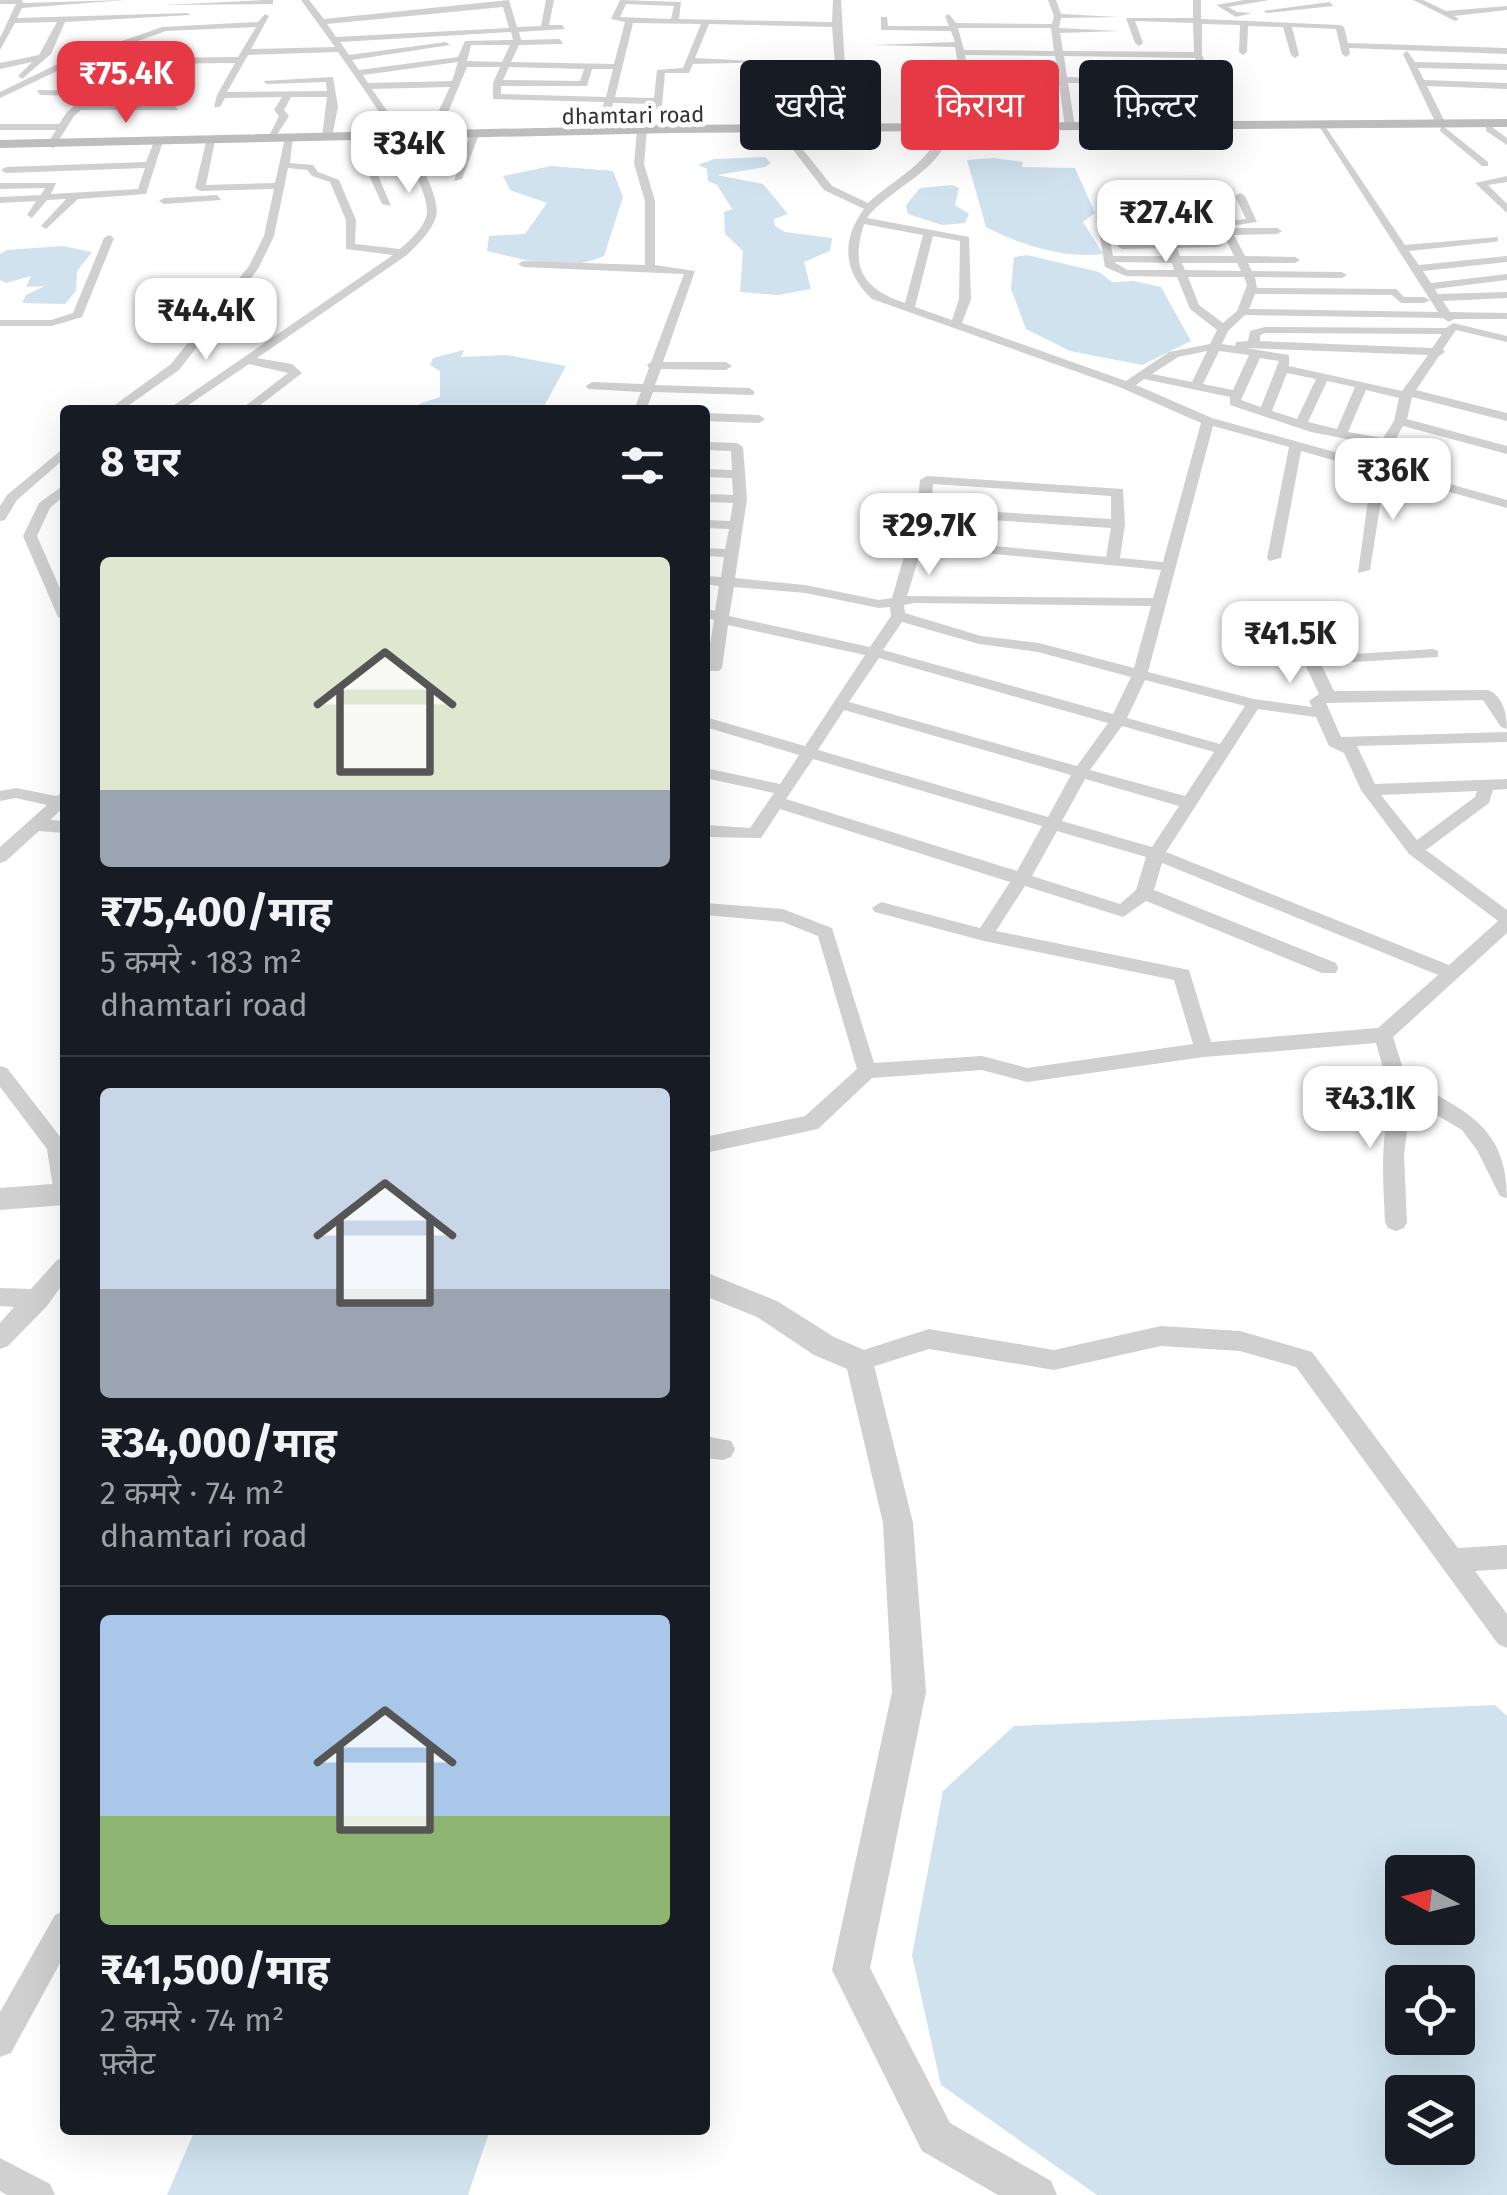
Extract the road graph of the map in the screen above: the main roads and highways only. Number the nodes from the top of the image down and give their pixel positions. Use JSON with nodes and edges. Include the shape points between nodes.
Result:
{"nodes":[{"id":1,"x":1507,"y":126,"type":"edge"},
{"id":2,"x":1059,"y":127,"type":"edge"},
{"id":3,"x":1442,"y":127,"type":"junction"},
{"id":4,"x":1321,"y":128,"type":"junction"},
{"id":5,"x":1059,"y":129,"type":"edge"},
{"id":6,"x":646,"y":131,"type":"junction"},
{"id":7,"x":740,"y":131,"type":"edge"},
{"id":8,"x":394,"y":137,"type":"junction"},
{"id":9,"x":290,"y":140,"type":"junction"},
{"id":10,"x":210,"y":142,"type":"junction"},
{"id":11,"x":6,"y":146,"type":"edge"}],
"edges":[{"from":1,"to":3,"type":"main road"},
{"from":1,"to":3,"type":"main road","name":"dhamtari road"},
{"from":2,"to":4,"type":"main road"},
{"from":3,"to":4,"type":"main road","name":"dhamtari road"},
{"from":4,"to":5,"type":"main road","name":"dhamtari road"},
{"from":6,"to":7,"type":"main road","name":"dhamtari road"},
{"from":6,"to":8,"type":"main road","name":"dhamtari road"},
{"from":6,"to":8,"type":"main road"},
{"from":8,"to":9,"type":"main road"},
{"from":8,"to":9,"type":"main road","name":"dhamtari road"},
{"from":9,"to":10,"type":"main road","name":"dhamtari road"},
{"from":9,"to":10,"type":"main road"},
{"from":10,"to":11,"type":"main road","name":"dhamtari road"}]}
